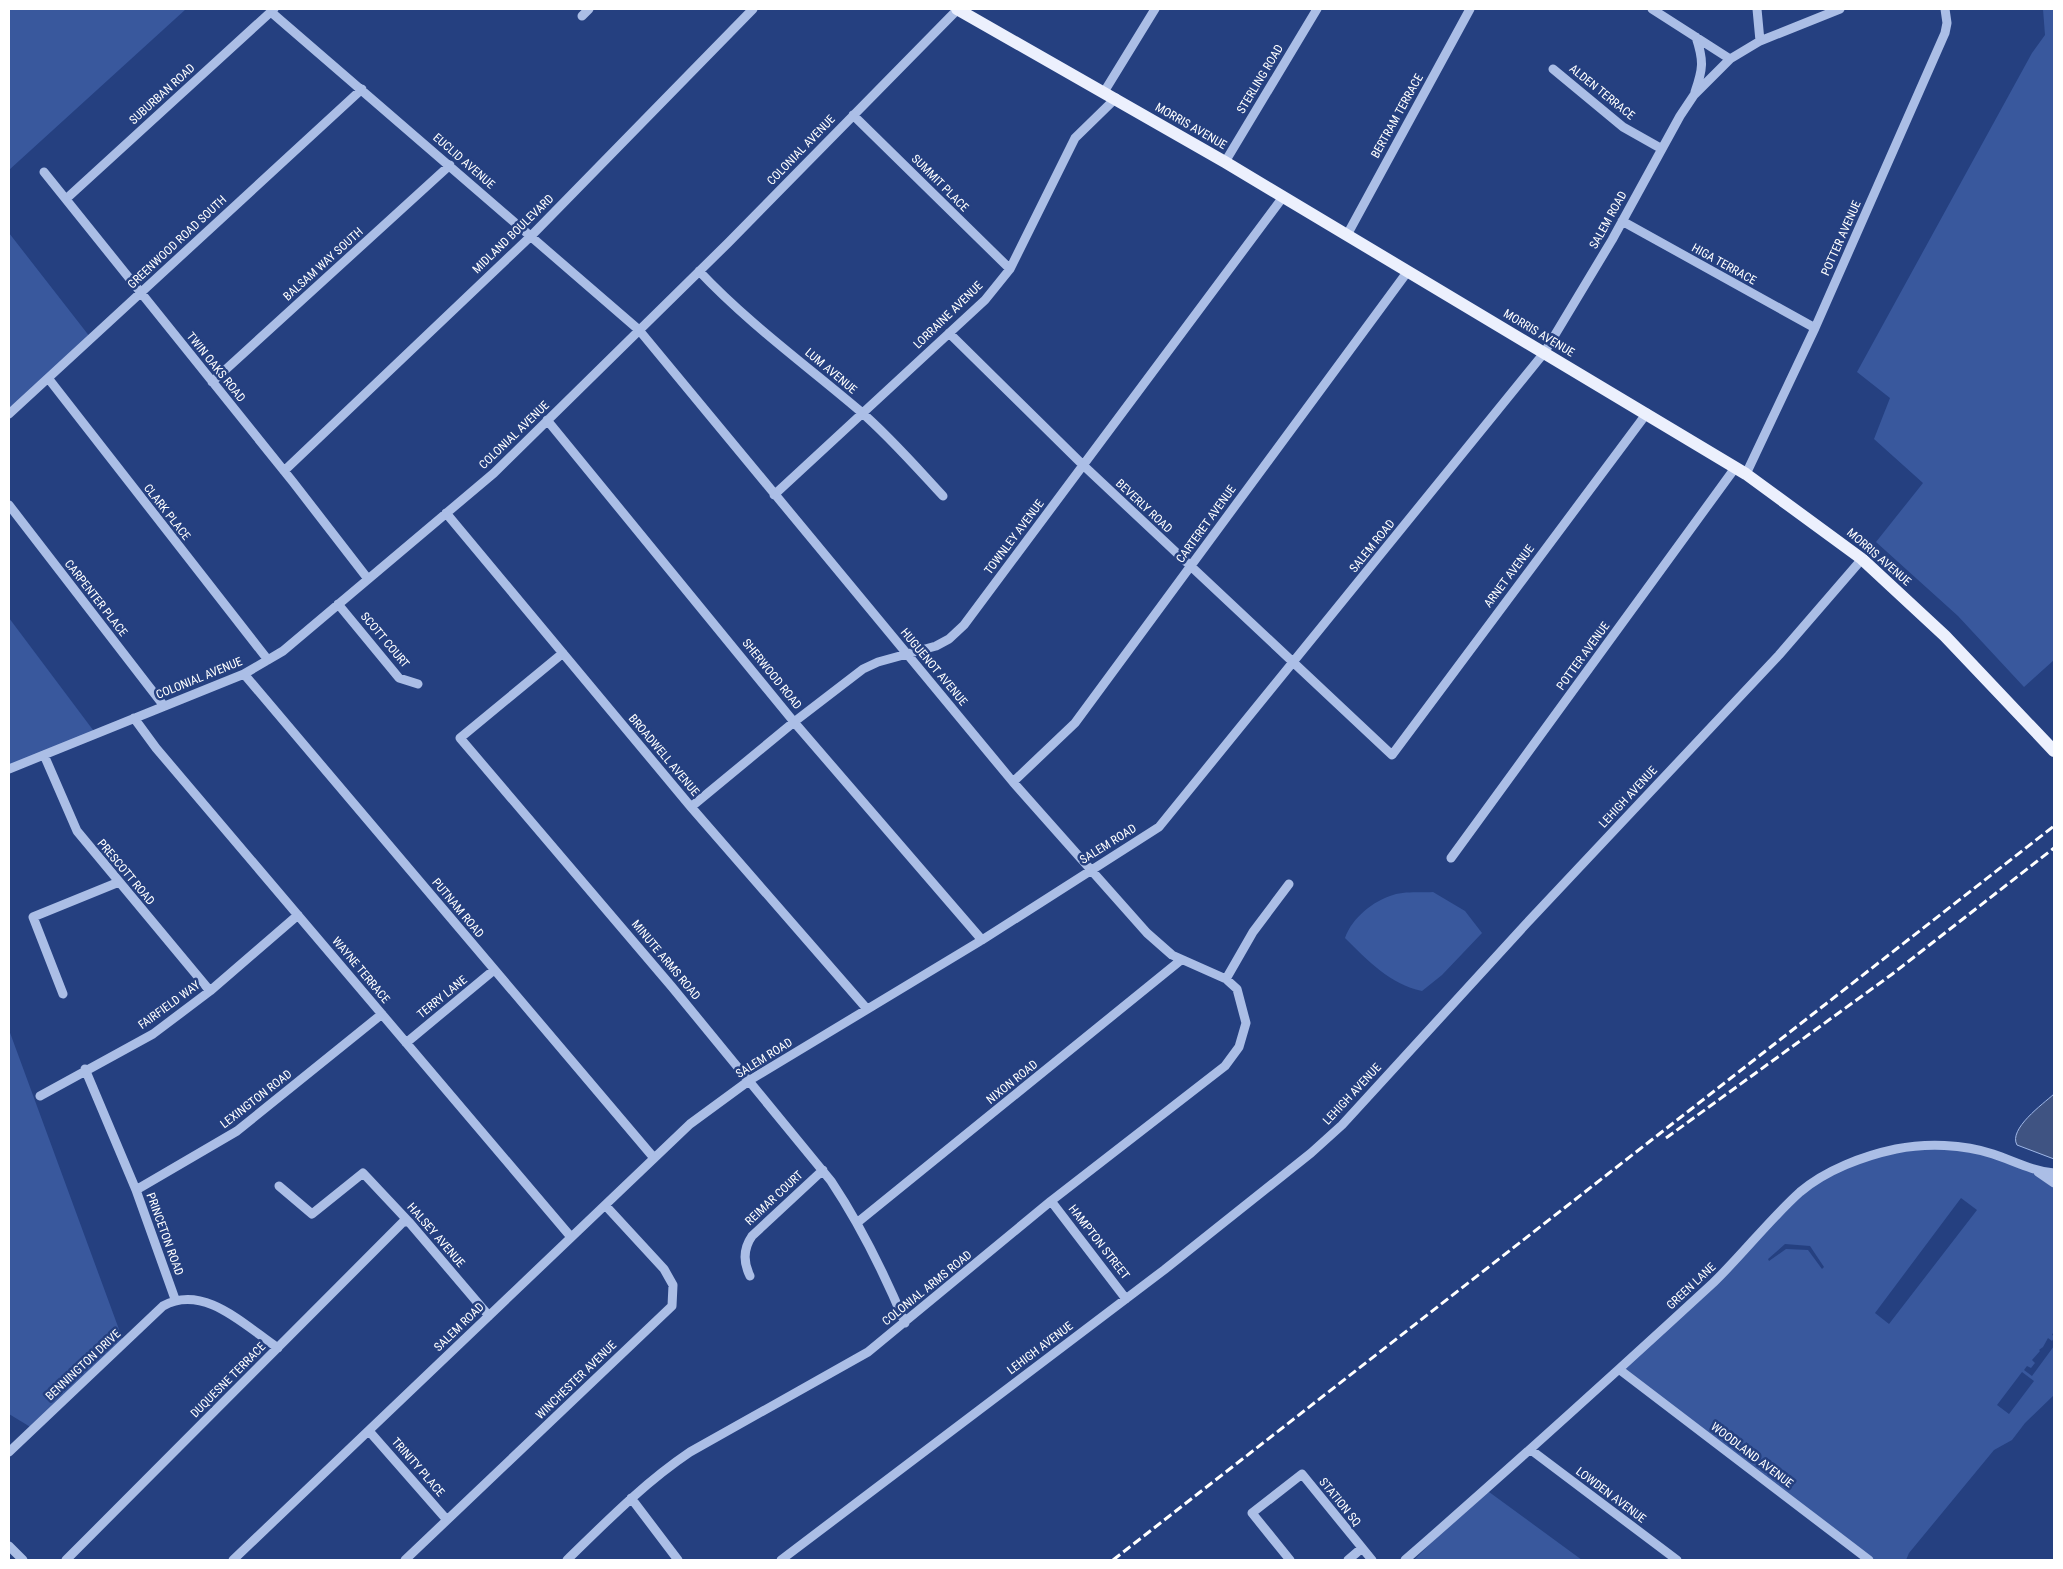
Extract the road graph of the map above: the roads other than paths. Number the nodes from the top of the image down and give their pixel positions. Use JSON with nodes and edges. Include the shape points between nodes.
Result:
{"nodes":[{"id":1,"x":753,"y":9,"type":"edge"},
{"id":2,"x":957,"y":9,"type":"edge"},
{"id":3,"x":1155,"y":9,"type":"edge"},
{"id":4,"x":1317,"y":9,"type":"edge"},
{"id":5,"x":1470,"y":9,"type":"edge"},
{"id":6,"x":1652,"y":9,"type":"edge"},
{"id":7,"x":1757,"y":9,"type":"edge"},
{"id":8,"x":1840,"y":9,"type":"edge"},
{"id":9,"x":1945,"y":9,"type":"edge"},
{"id":10,"x":273,"y":10,"type":"edge"},
{"id":11,"x":1696,"y":37,"type":"junction"},
{"id":12,"x":1760,"y":41,"type":"junction"},
{"id":13,"x":1730,"y":59,"type":"junction"},
{"id":14,"x":1553,"y":69,"type":"dead end"},
{"id":15,"x":362,"y":89,"type":"junction"},
{"id":16,"x":1104,"y":92,"type":"junction"},
{"id":17,"x":1694,"y":96,"type":"junction"},
{"id":18,"x":1116,"y":98,"type":"junction"},
{"id":19,"x":853,"y":115,"type":"junction"},
{"id":20,"x":1662,"y":149,"type":"junction"},
{"id":21,"x":1225,"y":162,"type":"junction"},
{"id":22,"x":450,"y":165,"type":"junction"},
{"id":23,"x":44,"y":172,"type":"dead end"},
{"id":24,"x":1283,"y":197,"type":"junction"},
{"id":25,"x":66,"y":198,"type":"junction"},
{"id":26,"x":1622,"y":220,"type":"junction"},
{"id":27,"x":1347,"y":235,"type":"junction"},
{"id":28,"x":531,"y":236,"type":"junction"},
{"id":29,"x":1010,"y":270,"type":"junction"},
{"id":30,"x":1408,"y":271,"type":"junction"},
{"id":31,"x":699,"y":272,"type":"junction"},
{"id":32,"x":141,"y":293,"type":"junction"},
{"id":33,"x":1815,"y":328,"type":"junction"},
{"id":34,"x":639,"y":330,"type":"junction"},
{"id":35,"x":949,"y":333,"type":"junction"},
{"id":36,"x":1544,"y":353,"type":"junction"},
{"id":37,"x":48,"y":378,"type":"junction"},
{"id":38,"x":212,"y":382,"type":"junction"},
{"id":39,"x":862,"y":413,"type":"junction"},
{"id":40,"x":1647,"y":413,"type":"junction"},
{"id":41,"x":9,"y":414,"type":"edge"},
{"id":42,"x":548,"y":420,"type":"junction"},
{"id":43,"x":1083,"y":465,"type":"junction"},
{"id":44,"x":284,"y":471,"type":"junction"},
{"id":45,"x":1740,"y":471,"type":"junction"},
{"id":46,"x":774,"y":495,"type":"junction"},
{"id":47,"x":943,"y":496,"type":"dead end"},
{"id":48,"x":9,"y":505,"type":"edge"},
{"id":49,"x":446,"y":513,"type":"junction"},
{"id":50,"x":1862,"y":559,"type":"junction"},
{"id":51,"x":1190,"y":567,"type":"junction"},
{"id":52,"x":368,"y":579,"type":"junction"},
{"id":53,"x":338,"y":604,"type":"junction"},
{"id":54,"x":563,"y":653,"type":"junction"},
{"id":55,"x":907,"y":654,"type":"junction"},
{"id":56,"x":268,"y":660,"type":"junction"},
{"id":57,"x":1293,"y":663,"type":"junction"},
{"id":58,"x":244,"y":674,"type":"junction"},
{"id":59,"x":418,"y":684,"type":"dead end"},
{"id":60,"x":164,"y":706,"type":"junction"},
{"id":61,"x":134,"y":718,"type":"junction"},
{"id":62,"x":794,"y":722,"type":"junction"},
{"id":63,"x":2054,"y":752,"type":"edge"},
{"id":64,"x":44,"y":755,"type":"junction"},
{"id":65,"x":1392,"y":755,"type":"joint"},
{"id":66,"x":9,"y":769,"type":"edge"},
{"id":67,"x":1013,"y":782,"type":"junction"},
{"id":68,"x":691,"y":807,"type":"junction"},
{"id":69,"x":1451,"y":858,"type":"dead end"},
{"id":70,"x":1092,"y":869,"type":"junction"},
{"id":71,"x":119,"y":882,"type":"junction"},
{"id":72,"x":1289,"y":884,"type":"dead end"},
{"id":73,"x":298,"y":915,"type":"junction"},
{"id":74,"x":982,"y":940,"type":"junction"},
{"id":75,"x":1181,"y":960,"type":"junction"},
{"id":76,"x":494,"y":970,"type":"junction"},
{"id":77,"x":1226,"y":979,"type":"junction"},
{"id":78,"x":1236,"y":989,"type":"joint"},
{"id":79,"x":210,"y":991,"type":"junction"},
{"id":80,"x":63,"y":994,"type":"dead end"},
{"id":81,"x":867,"y":1009,"type":"junction"},
{"id":82,"x":382,"y":1014,"type":"junction"},
{"id":83,"x":406,"y":1042,"type":"junction"},
{"id":84,"x":86,"y":1069,"type":"junction"},
{"id":85,"x":750,"y":1080,"type":"junction"},
{"id":86,"x":40,"y":1096,"type":"dead end"},
{"id":87,"x":654,"y":1158,"type":"junction"},
{"id":88,"x":823,"y":1170,"type":"junction"},
{"id":89,"x":2038,"y":1171,"type":"junction"},
{"id":90,"x":2054,"y":1173,"type":"edge"},
{"id":91,"x":2054,"y":1183,"type":"edge"},
{"id":92,"x":280,"y":1186,"type":"dead end"},
{"id":93,"x":136,"y":1190,"type":"junction"},
{"id":94,"x":1052,"y":1201,"type":"junction"},
{"id":95,"x":605,"y":1205,"type":"junction"},
{"id":96,"x":409,"y":1222,"type":"junction"},
{"id":97,"x":858,"y":1222,"type":"junction"},
{"id":98,"x":571,"y":1237,"type":"junction"},
{"id":99,"x":750,"y":1276,"type":"dead end"},
{"id":100,"x":176,"y":1299,"type":"junction"},
{"id":101,"x":1126,"y":1299,"type":"junction"},
{"id":102,"x":489,"y":1316,"type":"junction"},
{"id":103,"x":905,"y":1323,"type":"junction"},
{"id":104,"x":278,"y":1348,"type":"junction"},
{"id":105,"x":1620,"y":1370,"type":"junction"},
{"id":106,"x":369,"y":1431,"type":"junction"},
{"id":107,"x":1531,"y":1450,"type":"junction"},
{"id":108,"x":9,"y":1452,"type":"edge"},
{"id":109,"x":631,"y":1498,"type":"junction"},
{"id":110,"x":447,"y":1520,"type":"junction"},
{"id":111,"x":9,"y":1546,"type":"edge"},
{"id":112,"x":1362,"y":1548,"type":"junction"},
{"id":113,"x":23,"y":1560,"type":"edge"},
{"id":114,"x":66,"y":1560,"type":"edge"},
{"id":115,"x":234,"y":1560,"type":"edge"},
{"id":116,"x":405,"y":1560,"type":"edge"},
{"id":117,"x":567,"y":1560,"type":"edge"},
{"id":118,"x":678,"y":1560,"type":"edge"},
{"id":119,"x":781,"y":1560,"type":"edge"},
{"id":120,"x":1290,"y":1560,"type":"edge"},
{"id":121,"x":1348,"y":1560,"type":"edge"},
{"id":122,"x":1372,"y":1560,"type":"edge"},
{"id":123,"x":1405,"y":1560,"type":"edge"},
{"id":124,"x":1677,"y":1560,"type":"edge"},
{"id":125,"x":1869,"y":1560,"type":"edge"}],
"edges":[{"from":1,"to":28,"type":"street","name":"MIDLAND BOULEVARD"},
{"from":2,"to":16,"type":"main road","name":"MORRIS AVENUE"},
{"from":2,"to":19,"type":"street","name":"COLONIAL AVENUE"},
{"from":3,"to":16,"type":"street"},
{"from":4,"to":21,"type":"street","name":"STERLING ROAD"},
{"from":5,"to":27,"type":"street","name":"BERTRAM TERRACE"},
{"from":6,"to":11,"type":"street"},
{"from":7,"to":12,"type":"street"},
{"from":8,"to":12,"type":"street","name":"SALEM ROAD"},
{"from":9,"to":33,"type":"street","name":"POTTER AVENUE","via":[[1945,33]]},
{"from":10,"to":15,"type":"street","name":"EUCLID AVENUE"},
{"from":10,"to":25,"type":"street","name":"SUBURBAN ROAD"},
{"from":11,"to":13,"type":"street"},
{"from":11,"to":17,"type":"street","via":[[1703,68]]},
{"from":12,"to":13,"type":"street","name":"SALEM ROAD"},
{"from":13,"to":17,"type":"street","name":"SALEM ROAD"},
{"from":14,"to":20,"type":"street","name":"ALDEN TERRACE","via":[[1624,128]]},
{"from":15,"to":22,"type":"street","name":"EUCLID AVENUE"},
{"from":15,"to":32,"type":"street","name":"GREENWOOD ROAD SOUTH"},
{"from":16,"to":18,"type":"main road","name":"MORRIS AVENUE"},
{"from":17,"to":20,"type":"street","name":"SALEM ROAD"},
{"from":18,"to":21,"type":"main road","name":"MORRIS AVENUE"},
{"from":18,"to":29,"type":"street","name":"LORRAINE AVENUE","via":[[1075,138]]},
{"from":19,"to":29,"type":"street","name":"SUMMIT PLACE"},
{"from":19,"to":31,"type":"street","name":"COLONIAL AVENUE"},
{"from":20,"to":26,"type":"street","name":"SALEM ROAD"},
{"from":21,"to":24,"type":"main road","name":"MORRIS AVENUE"},
{"from":22,"to":28,"type":"street","name":"EUCLID AVENUE"},
{"from":22,"to":38,"type":"street","name":"BALSAM WAY SOUTH"},
{"from":23,"to":25,"type":"street","name":"TWIN OAKS ROAD"},
{"from":24,"to":27,"type":"main road","name":"MORRIS AVENUE"},
{"from":24,"to":43,"type":"street","name":"TOWNLEY AVENUE"},
{"from":25,"to":32,"type":"street","name":"TWIN OAKS ROAD"},
{"from":26,"to":33,"type":"street","name":"HIGA TERRACE"},
{"from":26,"to":36,"type":"street","name":"SALEM ROAD"},
{"from":27,"to":30,"type":"main road","name":"MORRIS AVENUE"},
{"from":28,"to":34,"type":"street","name":"EUCLID AVENUE"},
{"from":28,"to":44,"type":"street","name":"MIDLAND BOULEVARD"},
{"from":29,"to":35,"type":"street","name":"LORRAINE AVENUE","via":[[985,300]]},
{"from":30,"to":36,"type":"main road","name":"MORRIS AVENUE"},
{"from":30,"to":51,"type":"street","name":"CARTERET AVENUE"},
{"from":31,"to":34,"type":"street","name":"COLONIAL AVENUE"},
{"from":31,"to":39,"type":"street","name":"LUM AVENUE","via":[[724,298]]},
{"from":32,"to":37,"type":"street","name":"GREENWOOD ROAD SOUTH"},
{"from":32,"to":38,"type":"street","name":"TWIN OAKS ROAD"},
{"from":33,"to":45,"type":"street","name":"POTTER AVENUE"},
{"from":34,"to":42,"type":"street","name":"COLONIAL AVENUE"},
{"from":34,"to":46,"type":"street","name":"HUGUENOT AVENUE"},
{"from":35,"to":39,"type":"street","name":"LORRAINE AVENUE"},
{"from":35,"to":43,"type":"street","name":"BEVERLY ROAD"},
{"from":36,"to":40,"type":"main road","name":"MORRIS AVENUE"},
{"from":36,"to":57,"type":"street","name":"SALEM ROAD"},
{"from":37,"to":41,"type":"street","name":"GREENWOOD ROAD SOUTH"},
{"from":37,"to":56,"type":"street","name":"CLARK PLACE"},
{"from":38,"to":44,"type":"street","name":"TWIN OAKS ROAD"},
{"from":39,"to":46,"type":"street","name":"LORRAINE AVENUE"},
{"from":39,"to":47,"type":"street","name":"LUM AVENUE"},
{"from":40,"to":45,"type":"main road","name":"MORRIS AVENUE"},
{"from":40,"to":65,"type":"street","name":"ARNET AVENUE"},
{"from":42,"to":49,"type":"street","name":"COLONIAL AVENUE","via":[[494,473]]},
{"from":42,"to":62,"type":"street","name":"SHERWOOD ROAD"},
{"from":43,"to":51,"type":"street","name":"BEVERLY ROAD"},
{"from":43,"to":55,"type":"street","name":"TOWNLEY AVENUE","via":[[964,625],[936,646]]},
{"from":44,"to":52,"type":"street","name":"TWIN OAKS ROAD"},
{"from":45,"to":50,"type":"main road","name":"MORRIS AVENUE"},
{"from":45,"to":69,"type":"street","name":"POTTER AVENUE"},
{"from":46,"to":55,"type":"street","name":"HUGUENOT AVENUE"},
{"from":48,"to":60,"type":"street","name":"CARPENTER PLACE"},
{"from":49,"to":52,"type":"street","name":"COLONIAL AVENUE"},
{"from":49,"to":54,"type":"street","name":"BROADWELL AVENUE"},
{"from":50,"to":63,"type":"main road","name":"MORRIS AVENUE","via":[[1938,629]]},
{"from":50,"to":101,"type":"street","name":"LEHIGH AVENUE","via":[[1778,655],[1342,1125],[1311,1154]]},
{"from":51,"to":57,"type":"street","name":"BEVERLY ROAD"},
{"from":51,"to":67,"type":"street","name":"CARTERET AVENUE","via":[[1075,723]]},
{"from":52,"to":53,"type":"street","name":"COLONIAL AVENUE"},
{"from":53,"to":56,"type":"street","name":"COLONIAL AVENUE"},
{"from":53,"to":59,"type":"street","name":"SCOTT COURT","via":[[399,678]]},
{"from":54,"to":68,"type":"street","name":"BROADWELL AVENUE"},
{"from":54,"to":85,"type":"street","name":"MINUTE ARMS ROAD","via":[[460,738]]},
{"from":55,"to":62,"type":"street","name":"TOWNLEY AVENUE","via":[[862,669]]},
{"from":55,"to":67,"type":"street","name":"HUGUENOT AVENUE"},
{"from":56,"to":58,"type":"street","name":"COLONIAL AVENUE"},
{"from":57,"to":65,"type":"street","name":"BEVERLY ROAD"},
{"from":57,"to":70,"type":"street","name":"SALEM ROAD","via":[[1159,827]]},
{"from":58,"to":60,"type":"street","name":"COLONIAL AVENUE"},
{"from":58,"to":76,"type":"street","name":"PUTNAM ROAD"},
{"from":60,"to":61,"type":"street","name":"COLONIAL AVENUE"},
{"from":61,"to":64,"type":"street","name":"COLONIAL AVENUE"},
{"from":61,"to":73,"type":"street","name":"WAYNE TERRACE"},
{"from":62,"to":68,"type":"street","name":"TOWNLEY AVENUE"},
{"from":62,"to":74,"type":"street","name":"SHERWOOD ROAD"},
{"from":64,"to":66,"type":"street","name":"COLONIAL AVENUE"},
{"from":64,"to":71,"type":"street","name":"PRESCOTT ROAD","via":[[76,831]]},
{"from":67,"to":70,"type":"street","name":"HUGUENOT AVENUE"},
{"from":68,"to":81,"type":"street","name":"BROADWELL AVENUE"},
{"from":70,"to":74,"type":"street","name":"SALEM ROAD"},
{"from":70,"to":75,"type":"street","name":"HUGUENOT AVENUE","via":[[1147,933]]},
{"from":71,"to":79,"type":"street","name":"PRESCOTT ROAD"},
{"from":71,"to":80,"type":"street","via":[[33,917]]},
{"from":72,"to":77,"type":"street","via":[[1253,932]]},
{"from":73,"to":79,"type":"street","name":"FAIRFIELD WAY"},
{"from":73,"to":82,"type":"street","name":"WAYNE TERRACE"},
{"from":74,"to":81,"type":"street","name":"SALEM ROAD"},
{"from":75,"to":77,"type":"street","name":"HUGUENOT AVENUE"},
{"from":75,"to":97,"type":"street","name":"NIXON ROAD"},
{"from":76,"to":83,"type":"street","name":"TERRY LANE"},
{"from":76,"to":87,"type":"street","name":"PUTNAM ROAD"},
{"from":77,"to":78,"type":"street","name":"HUGUENOT AVENUE"},
{"from":78,"to":94,"type":"street","name":"COLONIAL ARMS ROAD","via":[[1246,1023],[1233,1058]]},
{"from":79,"to":84,"type":"street","name":"FAIRFIELD WAY","via":[[153,1034]]},
{"from":81,"to":85,"type":"street","name":"SALEM ROAD"},
{"from":82,"to":83,"type":"street","name":"WAYNE TERRACE"},
{"from":82,"to":93,"type":"street","name":"LEXINGTON ROAD","via":[[237,1132]]},
{"from":83,"to":98,"type":"street","name":"WAYNE TERRACE"},
{"from":84,"to":86,"type":"street","name":"FAIRFIELD WAY"},
{"from":84,"to":93,"type":"street","name":"PRINCETON ROAD"},
{"from":85,"to":87,"type":"street","name":"SALEM ROAD","via":[[690,1124]]},
{"from":85,"to":88,"type":"street","name":"MINUTE ARMS ROAD"},
{"from":87,"to":95,"type":"street","name":"SALEM ROAD"},
{"from":88,"to":97,"type":"street","name":"MINUTE ARMS ROAD"},
{"from":88,"to":99,"type":"street","name":"REIMAR COURT","via":[[752,1236],[746,1246],[746,1268]]},
{"from":89,"to":90,"type":"street","name":"GREEN LANE"},
{"from":89,"to":91,"type":"street","name":"GREEN LANE"},
{"from":89,"to":105,"type":"street","name":"GREEN LANE","via":[[1991,1153],[1933,1146],[1897,1149],[1836,1170],[1800,1192],[1721,1275]]},
{"from":92,"to":96,"type":"street","name":"HALSEY AVENUE","via":[[312,1214],[363,1173]]},
{"from":93,"to":100,"type":"street","name":"PRINCETON ROAD"},
{"from":94,"to":101,"type":"street","name":"HAMPTON STREET"},
{"from":94,"to":103,"type":"street","name":"COLONIAL ARMS ROAD"},
{"from":95,"to":98,"type":"street","name":"SALEM ROAD"},
{"from":95,"to":110,"type":"street","name":"WINCHESTER AVENUE","via":[[664,1269],[673,1285],[672,1306]]},
{"from":96,"to":102,"type":"street","name":"HALSEY AVENUE"},
{"from":96,"to":104,"type":"street","name":"DUQUESNE TERRACE","via":[[403,1222]]},
{"from":97,"to":103,"type":"street","name":"MINUTE ARMS ROAD"},
{"from":98,"to":102,"type":"street","name":"SALEM ROAD"},
{"from":100,"to":104,"type":"street","via":[[193,1298],[212,1304]]},
{"from":100,"to":108,"type":"street","name":"BENNINGTON DRIVE","via":[[163,1306]]},
{"from":101,"to":119,"type":"street","name":"LEHIGH AVENUE"},
{"from":102,"to":106,"type":"street","name":"SALEM ROAD"},
{"from":103,"to":109,"type":"street","name":"COLONIAL ARMS ROAD","via":[[868,1352],[690,1452]]},
{"from":104,"to":114,"type":"street","name":"DUQUESNE TERRACE"},
{"from":105,"to":107,"type":"street","name":"GREEN LANE"},
{"from":105,"to":125,"type":"street","name":"WOODLAND AVENUE"},
{"from":106,"to":110,"type":"street","name":"TRINITY PLACE"},
{"from":106,"to":115,"type":"street","name":"SALEM ROAD"},
{"from":107,"to":123,"type":"street","name":"GREEN LANE"},
{"from":107,"to":124,"type":"street","name":"LOWDEN AVENUE"},
{"from":109,"to":117,"type":"street","name":"COLONIAL ARMS ROAD"},
{"from":109,"to":118,"type":"street"},
{"from":110,"to":116,"type":"street","name":"WINCHESTER AVENUE"},
{"from":111,"to":113,"type":"street"},
{"from":112,"to":120,"type":"street","name":"STATION SQ","via":[[1302,1474],[1252,1513]]},
{"from":112,"to":121,"type":"street"},
{"from":112,"to":122,"type":"street","name":"STATION SQ"}]}
